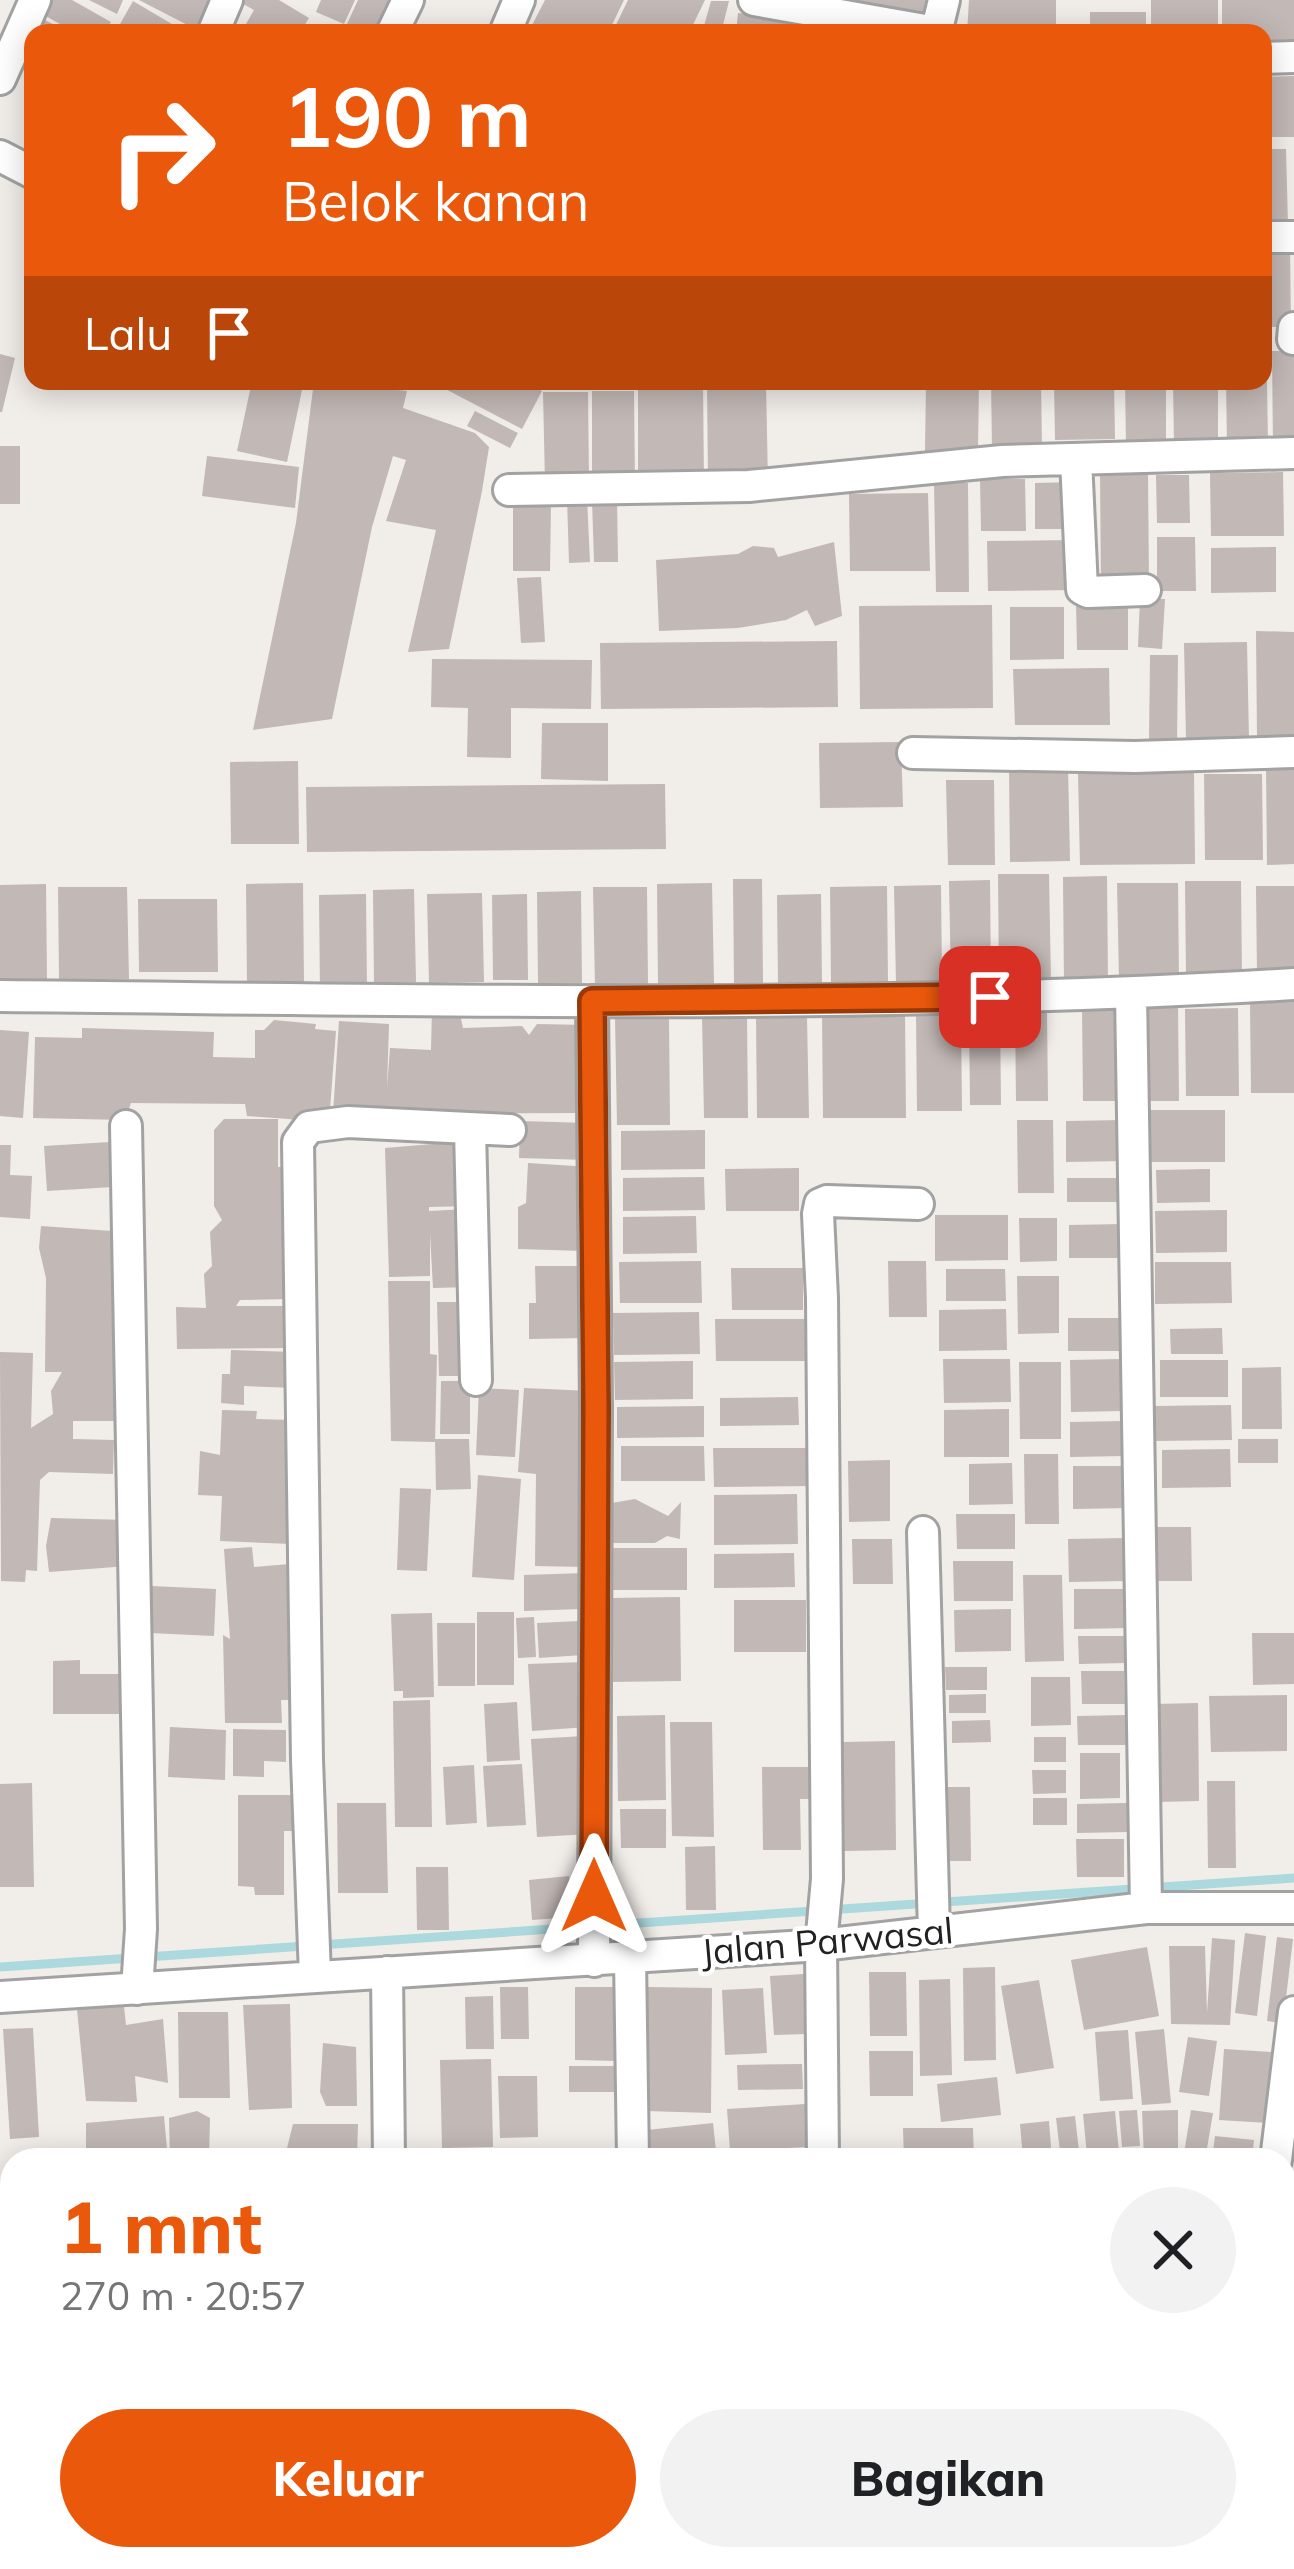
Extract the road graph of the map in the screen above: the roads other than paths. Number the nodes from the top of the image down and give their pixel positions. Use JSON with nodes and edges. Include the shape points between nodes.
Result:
{"nodes":[{"id":1,"x":754,"y":0,"type":"edge"},
{"id":2,"x":886,"y":24,"type":"edge"},
{"id":3,"x":24,"y":25,"type":"edge"},
{"id":4,"x":0,"y":79,"type":"edge"},
{"id":5,"x":1294,"y":328,"type":"edge"},
{"id":6,"x":1293,"y":339,"type":"edge"},
{"id":7,"x":1294,"y":453,"type":"edge"},
{"id":8,"x":1076,"y":459,"type":"junction"},
{"id":9,"x":509,"y":490,"type":"dead end"},
{"id":10,"x":1145,"y":590,"type":"dead end"},
{"id":11,"x":1294,"y":752,"type":"edge"},
{"id":12,"x":913,"y":753,"type":"dead end"},
{"id":13,"x":1294,"y":984,"type":"edge"},
{"id":14,"x":1131,"y":994,"type":"junction"},
{"id":15,"x":0,"y":996,"type":"edge"},
{"id":16,"x":592,"y":1001,"type":"junction"},
{"id":17,"x":126,"y":1126,"type":"dead end"},
{"id":18,"x":470,"y":1129,"type":"junction"},
{"id":19,"x":510,"y":1130,"type":"dead end"},
{"id":20,"x":918,"y":1204,"type":"dead end"},
{"id":21,"x":476,"y":1380,"type":"dead end"},
{"id":22,"x":923,"y":1532,"type":"dead end"},
{"id":23,"x":1145,"y":1908,"type":"junction"},
{"id":24,"x":1294,"y":1908,"type":"edge"},
{"id":25,"x":934,"y":1910,"type":"junction"},
{"id":26,"x":823,"y":1934,"type":"junction"},
{"id":27,"x":595,"y":1948,"type":"junction"},
{"id":28,"x":630,"y":1958,"type":"junction"},
{"id":29,"x":315,"y":1965,"type":"junction"},
{"id":30,"x":387,"y":1972,"type":"junction"},
{"id":31,"x":139,"y":1977,"type":"junction"},
{"id":32,"x":0,"y":1997,"type":"edge"},
{"id":33,"x":1294,"y":2012,"type":"edge"},
{"id":34,"x":389,"y":2148,"type":"edge"},
{"id":35,"x":634,"y":2148,"type":"edge"},
{"id":36,"x":823,"y":2148,"type":"edge"},
{"id":37,"x":1277,"y":2148,"type":"edge"}],
"edges":[{"from":1,"to":2,"type":"street"},
{"from":3,"to":4,"type":"street"},
{"from":5,"to":6,"type":"street"},
{"from":7,"to":8,"type":"street"},
{"from":8,"to":9,"type":"street","via":[[749,486]]},
{"from":8,"to":10,"type":"street","via":[[1082,589]]},
{"from":11,"to":12,"type":"street"},
{"from":13,"to":14,"type":"street"},
{"from":14,"to":16,"type":"street"},
{"from":14,"to":23,"type":"street"},
{"from":15,"to":16,"type":"street"},
{"from":16,"to":27,"type":"street"},
{"from":17,"to":31,"type":"street"},
{"from":18,"to":19,"type":"street"},
{"from":18,"to":21,"type":"street"},
{"from":18,"to":29,"type":"street","via":[[348,1122],[309,1127],[298,1142]]},
{"from":20,"to":26,"type":"street","via":[[827,1202],[818,1214]]},
{"from":22,"to":25,"type":"street"},
{"from":23,"to":24,"type":"street","name":"Jalan Parwasal"},
{"from":23,"to":25,"type":"street","name":"Jalan Parwasal"},
{"from":25,"to":26,"type":"street","name":"Jalan Parwasal"},
{"from":26,"to":28,"type":"street","name":"Jalan Parwasal"},
{"from":26,"to":36,"type":"street"},
{"from":27,"to":28,"type":"street","name":"Jalan Parwasal"},
{"from":27,"to":30,"type":"street","name":"Jalan Parwasal"},
{"from":28,"to":35,"type":"street"},
{"from":29,"to":30,"type":"street","name":"Jalan Parwasal"},
{"from":29,"to":31,"type":"street","name":"Jalan Parwasal"},
{"from":30,"to":34,"type":"street"},
{"from":31,"to":32,"type":"street","name":"Jalan Parwasal"},
{"from":33,"to":37,"type":"street"}]}
